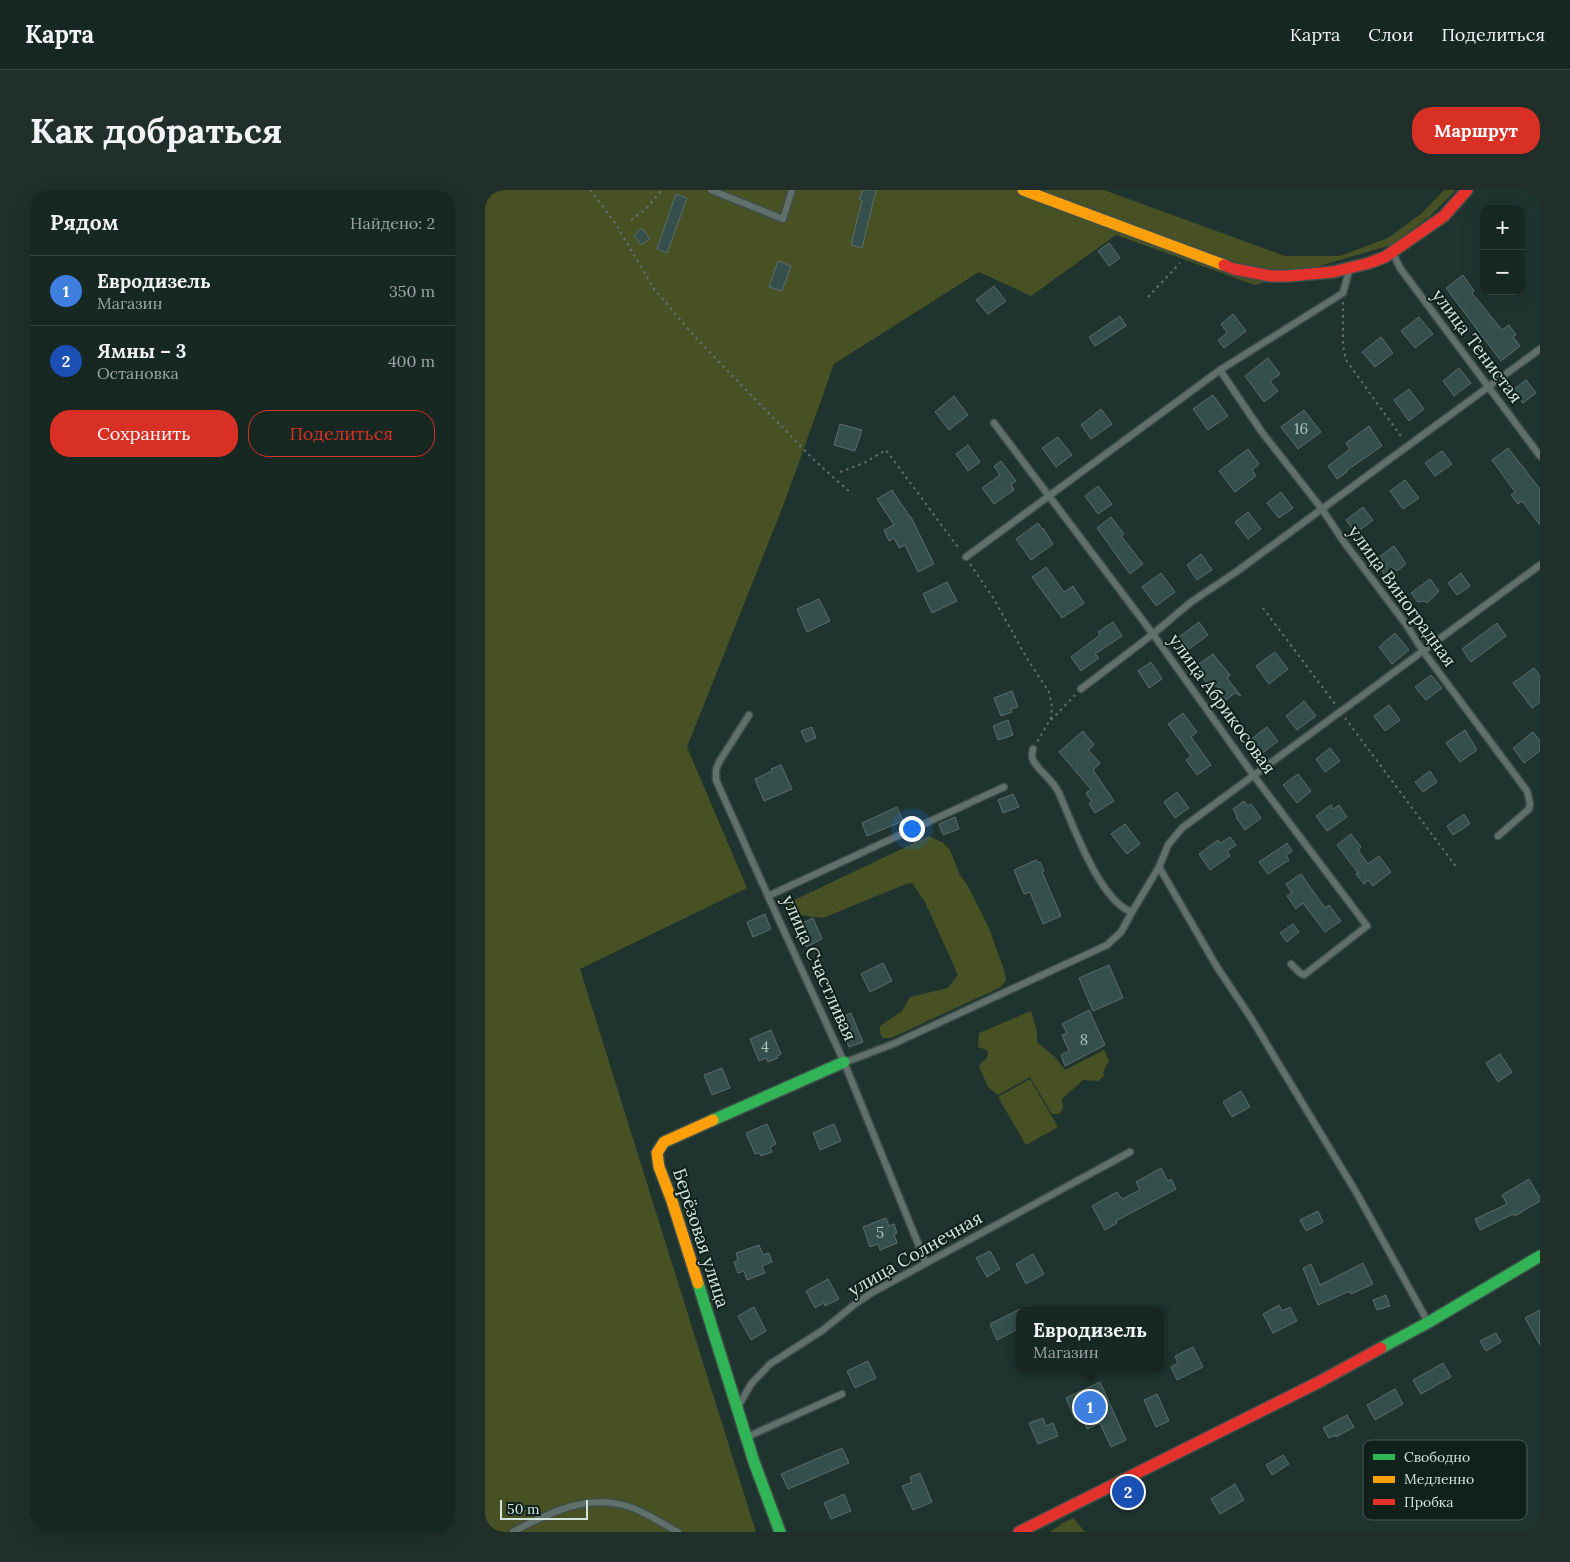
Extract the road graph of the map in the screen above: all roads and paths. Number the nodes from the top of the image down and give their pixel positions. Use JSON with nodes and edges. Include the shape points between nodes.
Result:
{"nodes":[{"id":1,"x":590,"y":190,"type":"edge"},
{"id":2,"x":662,"y":190,"type":"edge"},
{"id":3,"x":711,"y":190,"type":"edge"},
{"id":4,"x":791,"y":190,"type":"edge"},
{"id":5,"x":1023,"y":190,"type":"edge"},
{"id":6,"x":1467,"y":190,"type":"edge"},
{"id":7,"x":631,"y":220,"type":"dead end"},
{"id":8,"x":1190,"y":252,"type":"junction"},
{"id":9,"x":1393,"y":252,"type":"junction"},
{"id":10,"x":1350,"y":267,"type":"junction"},
{"id":11,"x":1343,"y":293,"type":"junction"},
{"id":12,"x":1148,"y":297,"type":"dead end"},
{"id":13,"x":1540,"y":349,"type":"edge"},
{"id":14,"x":1219,"y":370,"type":"junction"},
{"id":15,"x":1489,"y":386,"type":"junction"},
{"id":16,"x":994,"y":423,"type":"dead end"},
{"id":17,"x":1407,"y":446,"type":"junction"},
{"id":18,"x":1540,"y":456,"type":"edge"},
{"id":19,"x":840,"y":472,"type":"dead end"},
{"id":20,"x":852,"y":494,"type":"dead end"},
{"id":21,"x":1049,"y":495,"type":"junction"},
{"id":22,"x":1322,"y":509,"type":"junction"},
{"id":23,"x":966,"y":557,"type":"junction"},
{"id":24,"x":1540,"y":564,"type":"edge"},
{"id":25,"x":1263,"y":608,"type":"dead end"},
{"id":26,"x":1153,"y":634,"type":"junction"},
{"id":27,"x":1423,"y":651,"type":"junction"},
{"id":28,"x":1081,"y":689,"type":"joint"},
{"id":29,"x":1341,"y":712,"type":"junction"},
{"id":30,"x":749,"y":716,"type":"dead end"},
{"id":31,"x":1049,"y":722,"type":"junction"},
{"id":32,"x":1033,"y":749,"type":"joint"},
{"id":33,"x":1254,"y":776,"type":"junction"},
{"id":34,"x":1004,"y":787,"type":"dead end"},
{"id":35,"x":1498,"y":836,"type":"dead end"},
{"id":36,"x":1159,"y":867,"type":"junction"},
{"id":37,"x":1457,"y":868,"type":"dead end"},
{"id":38,"x":768,"y":896,"type":"junction"},
{"id":39,"x":1131,"y":912,"type":"junction"},
{"id":40,"x":1291,"y":964,"type":"dead end"},
{"id":41,"x":844,"y":1062,"type":"junction"},
{"id":42,"x":1130,"y":1152,"type":"dead end"},
{"id":43,"x":1540,"y":1256,"type":"edge"},
{"id":44,"x":926,"y":1263,"type":"junction"},
{"id":45,"x":1429,"y":1322,"type":"junction"},
{"id":46,"x":841,"y":1394,"type":"dead end"},
{"id":47,"x":737,"y":1408,"type":"junction"},
{"id":48,"x":746,"y":1437,"type":"junction"},
{"id":49,"x":1035,"y":1528,"type":"edge"},
{"id":50,"x":513,"y":1532,"type":"edge"},
{"id":51,"x":678,"y":1532,"type":"edge"},
{"id":52,"x":780,"y":1532,"type":"edge"},
{"id":53,"x":1019,"y":1532,"type":"edge"}],
"edges":[{"from":1,"to":20,"type":"path","via":[[615,221],[655,289],[696,338],[813,459]]},
{"from":2,"to":7,"type":"path","via":[[646,209]]},
{"from":3,"to":4,"type":"lane","via":[[783,219]]},
{"from":5,"to":8,"type":"street"},
{"from":6,"to":9,"type":"street","via":[[1444,216]]},
{"from":8,"to":10,"type":"street","via":[[1234,269],[1271,276],[1318,275]]},
{"from":8,"to":12,"type":"path"},
{"from":9,"to":10,"type":"street"},
{"from":9,"to":15,"type":"lane","name":"улица Тенистая","via":[[1400,268]]},
{"from":10,"to":11,"type":"lane"},
{"from":11,"to":14,"type":"lane"},
{"from":11,"to":17,"type":"path","via":[[1346,360]]},
{"from":13,"to":15,"type":"lane"},
{"from":14,"to":21,"type":"lane"},
{"from":14,"to":22,"type":"lane","name":"улица Виноградная","via":[[1261,431]]},
{"from":15,"to":17,"type":"lane"},
{"from":15,"to":18,"type":"lane","name":"улица Тенистая"},
{"from":16,"to":21,"type":"lane","name":"улица Абрикосовая"},
{"from":17,"to":22,"type":"lane"},
{"from":19,"to":23,"type":"path","via":[[865,463],[886,450]]},
{"from":21,"to":23,"type":"lane"},
{"from":21,"to":26,"type":"lane","name":"улица Абрикосовая"},
{"from":22,"to":26,"type":"lane","via":[[1191,602]]},
{"from":22,"to":27,"type":"lane","name":"улица Виноградная"},
{"from":23,"to":31,"type":"path","via":[[1049,692],[1052,707]]},
{"from":24,"to":27,"type":"lane"},
{"from":25,"to":29,"type":"path"},
{"from":26,"to":28,"type":"lane"},
{"from":26,"to":33,"type":"lane","name":"улица Абрикосовая"},
{"from":27,"to":29,"type":"lane"},
{"from":27,"to":35,"type":"lane","name":"улица Виноградная","via":[[1529,796],[1528,811]]},
{"from":28,"to":31,"type":"path"},
{"from":29,"to":33,"type":"lane"},
{"from":29,"to":37,"type":"path"},
{"from":30,"to":38,"type":"lane","via":[[719,762],[716,780]]},
{"from":31,"to":32,"type":"path"},
{"from":32,"to":39,"type":"lane","via":[[1033,761],[1054,783],[1103,885],[1118,905]]},
{"from":33,"to":36,"type":"lane","via":[[1183,828],[1169,845]]},
{"from":33,"to":40,"type":"lane","name":"улица Абрикосовая","via":[[1367,926],[1304,974]]},
{"from":34,"to":38,"type":"lane","name":"улица Счастливая"},
{"from":36,"to":39,"type":"lane"},
{"from":36,"to":45,"type":"lane","via":[[1351,1184]]},
{"from":38,"to":41,"type":"lane","name":"улица Счастливая"},
{"from":39,"to":41,"type":"lane","via":[[1121,932],[1107,945],[893,1044]]},
{"from":41,"to":44,"type":"lane","name":"улица Счастливая"},
{"from":41,"to":47,"type":"street","name":"Берёзовая улица","via":[[664,1142],[657,1153]]},
{"from":42,"to":44,"type":"lane","name":"улица Солнечная"},
{"from":43,"to":45,"type":"street"},
{"from":44,"to":47,"type":"lane","name":"улица Солнечная","via":[[867,1296],[823,1330],[770,1364],[751,1384]]},
{"from":45,"to":49,"type":"street"},
{"from":46,"to":48,"type":"lane"},
{"from":47,"to":48,"type":"street","name":"Берёзовая улица"},
{"from":48,"to":52,"type":"street","name":"Берёзовая улица"},
{"from":49,"to":53,"type":"street"},
{"from":50,"to":51,"type":"lane","via":[[557,1511],[597,1502],[631,1508]]}]}
